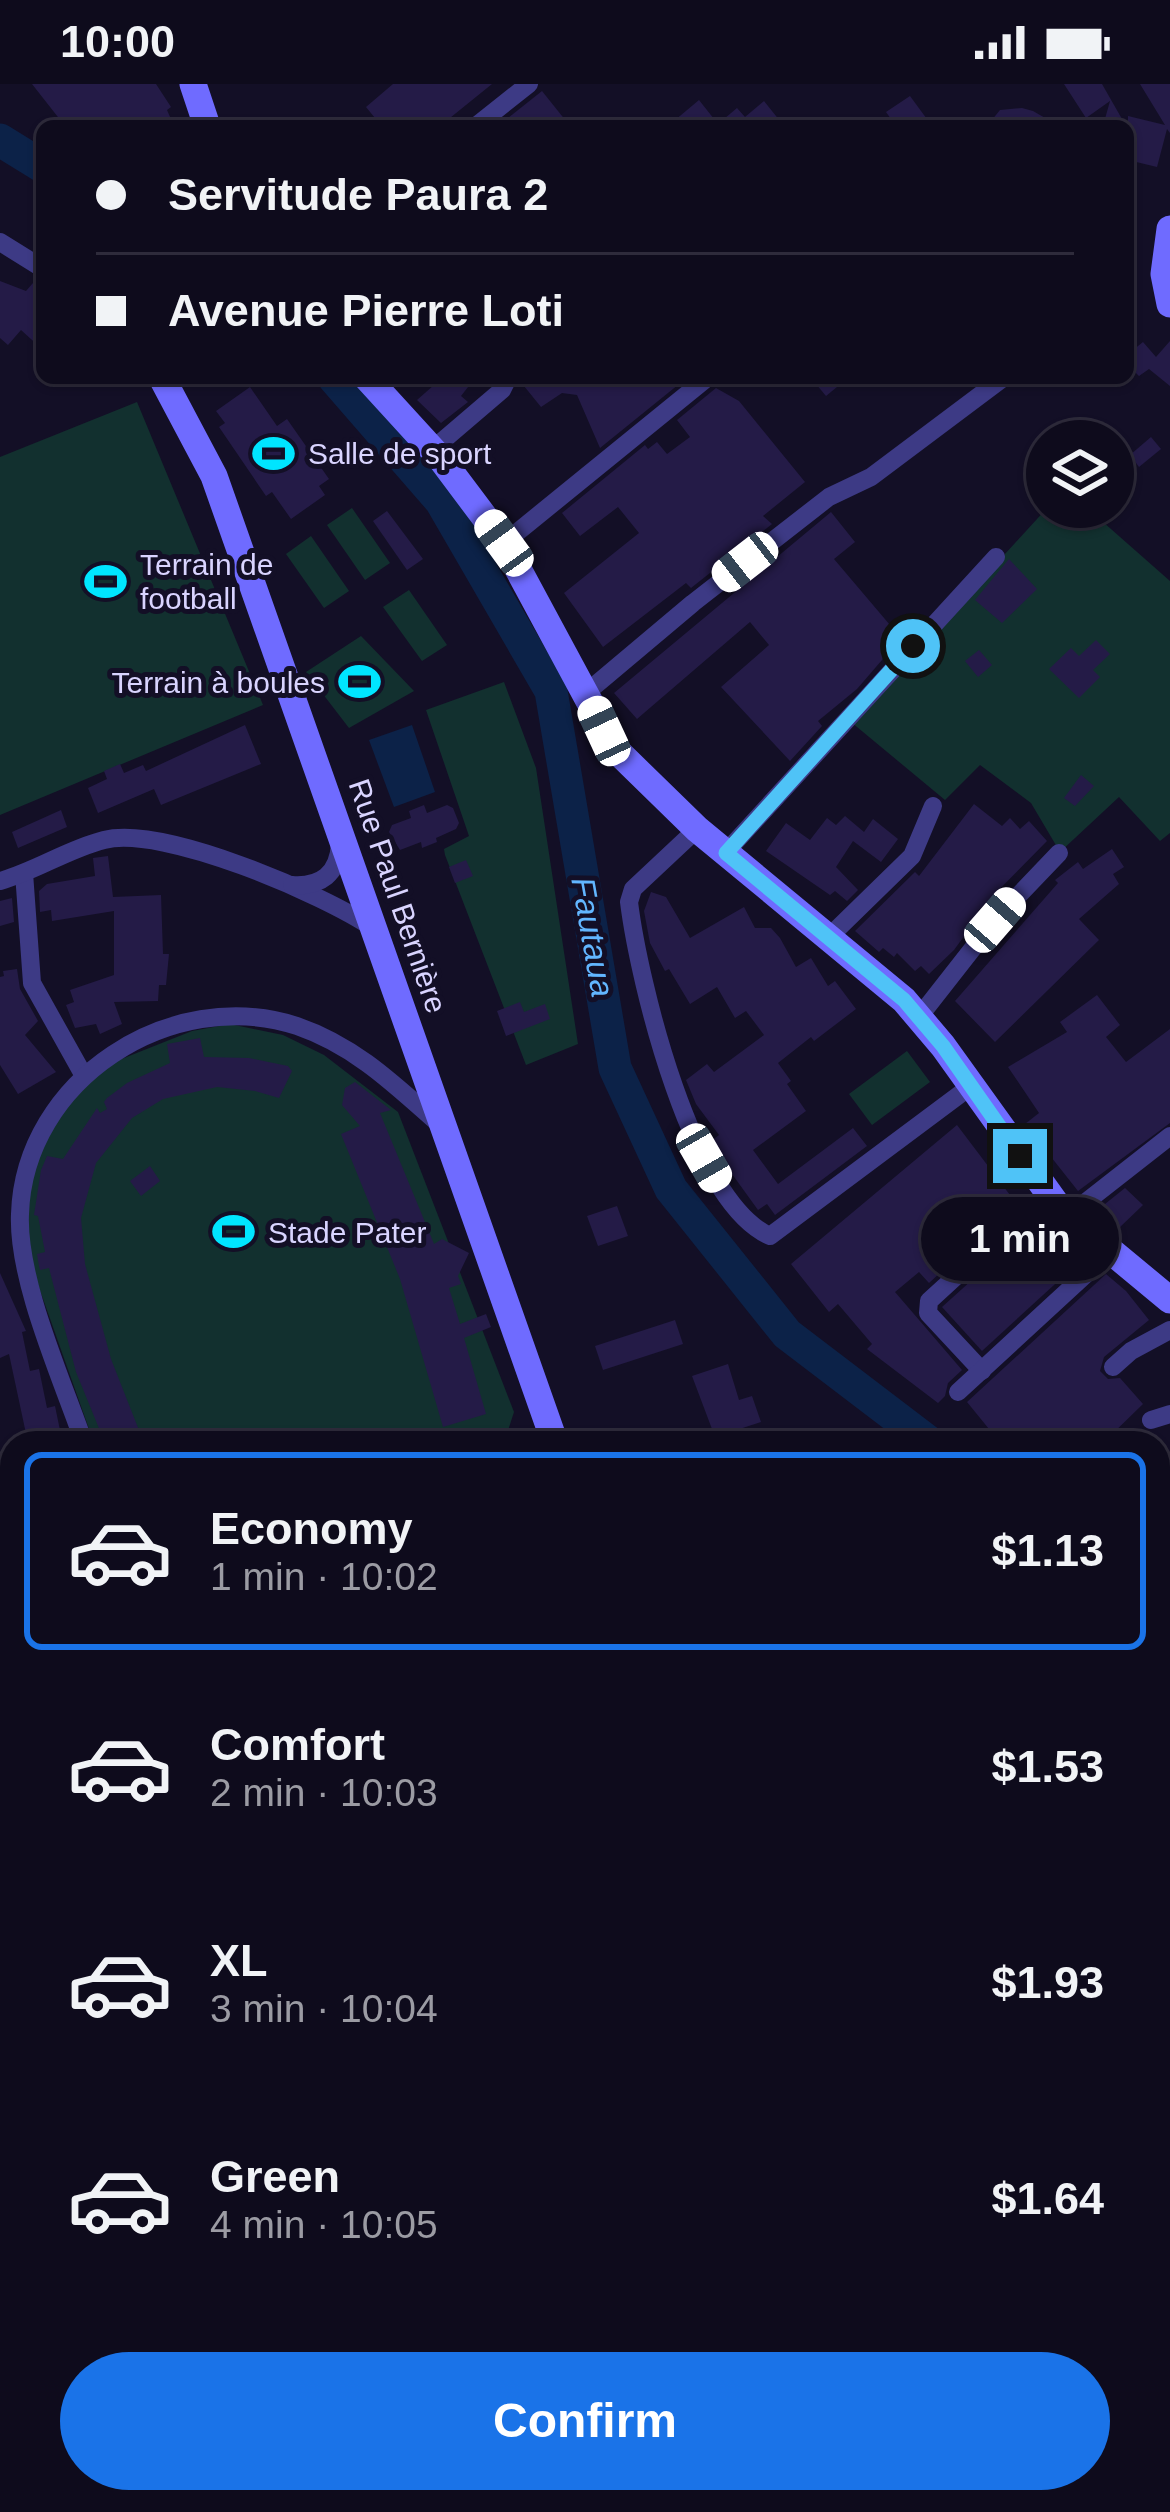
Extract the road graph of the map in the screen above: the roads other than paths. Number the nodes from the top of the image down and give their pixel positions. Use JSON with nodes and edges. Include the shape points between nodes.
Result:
{"nodes":[{"id":1,"x":193,"y":84,"type":"edge"},
{"id":2,"x":529,"y":84,"type":"edge"},
{"id":3,"x":205,"y":120,"type":"edge"},
{"id":4,"x":484,"y":120,"type":"edge"},
{"id":5,"x":1170,"y":229,"type":"edge"},
{"id":6,"x":0,"y":242,"type":"edge"},
{"id":7,"x":36,"y":264,"type":"edge"},
{"id":8,"x":1170,"y":304,"type":"edge"},
{"id":9,"x":165,"y":384,"type":"edge"},
{"id":10,"x":373,"y":384,"type":"edge"},
{"id":11,"x":505,"y":384,"type":"edge"},
{"id":12,"x":700,"y":384,"type":"edge"},
{"id":13,"x":995,"y":384,"type":"edge"},
{"id":14,"x":433,"y":449,"type":"junction"},
{"id":15,"x":504,"y":543,"type":"junction"},
{"id":16,"x":996,"y":557,"type":"dead end"},
{"id":17,"x":586,"y":693,"type":"junction"},
{"id":18,"x":934,"y":806,"type":"dead end"},
{"id":19,"x":697,"y":829,"type":"junction"},
{"id":20,"x":341,"y":833,"type":"junction"},
{"id":21,"x":726,"y":853,"type":"junction"},
{"id":22,"x":1059,"y":853,"type":"dead end"},
{"id":23,"x":24,"y":873,"type":"junction"},
{"id":24,"x":0,"y":881,"type":"edge"},
{"id":25,"x":285,"y":885,"type":"junction"},
{"id":26,"x":373,"y":928,"type":"junction"},
{"id":27,"x":829,"y":938,"type":"junction"},
{"id":28,"x":920,"y":1017,"type":"junction"},
{"id":29,"x":84,"y":1076,"type":"junction"},
{"id":30,"x":971,"y":1086,"type":"junction"},
{"id":31,"x":443,"y":1127,"type":"junction"},
{"id":32,"x":1170,"y":1136,"type":"edge"},
{"id":33,"x":1047,"y":1193,"type":"junction"},
{"id":34,"x":10,"y":1215,"type":"edge"},
{"id":35,"x":1068,"y":1216,"type":"junction"},
{"id":36,"x":1110,"y":1252,"type":"junction"},
{"id":37,"x":1170,"y":1300,"type":"edge"},
{"id":38,"x":1170,"y":1330,"type":"edge"},
{"id":39,"x":1113,"y":1367,"type":"dead end"},
{"id":40,"x":982,"y":1371,"type":"junction"},
{"id":41,"x":958,"y":1392,"type":"dead end"},
{"id":42,"x":80,"y":1431,"type":"edge"},
{"id":43,"x":551,"y":1431,"type":"edge"}],
"edges":[{"from":1,"to":3,"type":"main road"},
{"from":2,"to":4,"type":"street"},
{"from":5,"to":8,"type":"main road"},
{"from":6,"to":7,"type":"street"},
{"from":9,"to":20,"type":"main road","name":"Rue Paul Bernière","via":[[214,476]]},
{"from":10,"to":14,"type":"main road"},
{"from":11,"to":14,"type":"street"},
{"from":12,"to":15,"type":"street"},
{"from":13,"to":17,"type":"street","via":[[871,477],[829,497]]},
{"from":14,"to":15,"type":"main road"},
{"from":15,"to":17,"type":"main road"},
{"from":16,"to":21,"type":"street"},
{"from":17,"to":19,"type":"main road","via":[[615,749]]},
{"from":18,"to":27,"type":"street","via":[[912,856]]},
{"from":19,"to":21,"type":"main road"},
{"from":19,"to":30,"type":"street","via":[[632,889],[629,902],[676,1094],[743,1219],[770,1236]]},
{"from":20,"to":25,"type":"street","via":[[339,858],[322,881]]},
{"from":20,"to":26,"type":"main road","name":"Rue Paul Bernière"},
{"from":21,"to":27,"type":"main road"},
{"from":22,"to":28,"type":"street"},
{"from":23,"to":24,"type":"street"},
{"from":23,"to":25,"type":"street","via":[[107,838],[143,838]]},
{"from":23,"to":29,"type":"street","via":[[32,983]]},
{"from":25,"to":26,"type":"street"},
{"from":26,"to":31,"type":"main road","name":"Rue Paul Bernière"},
{"from":27,"to":28,"type":"main road"},
{"from":28,"to":30,"type":"main road"},
{"from":29,"to":31,"type":"street","via":[[172,1025],[269,1020],[358,1054]]},
{"from":29,"to":34,"type":"street","via":[[47,1119]]},
{"from":30,"to":33,"type":"main road"},
{"from":31,"to":43,"type":"main road","name":"Rue Paul Bernière"},
{"from":32,"to":35,"type":"street"},
{"from":33,"to":35,"type":"main road"},
{"from":33,"to":40,"type":"street","via":[[928,1301],[928,1313]]},
{"from":34,"to":42,"type":"street"},
{"from":35,"to":36,"type":"main road"},
{"from":36,"to":37,"type":"main road"},
{"from":36,"to":40,"type":"street"},
{"from":38,"to":39,"type":"street"},
{"from":40,"to":41,"type":"street"}]}
